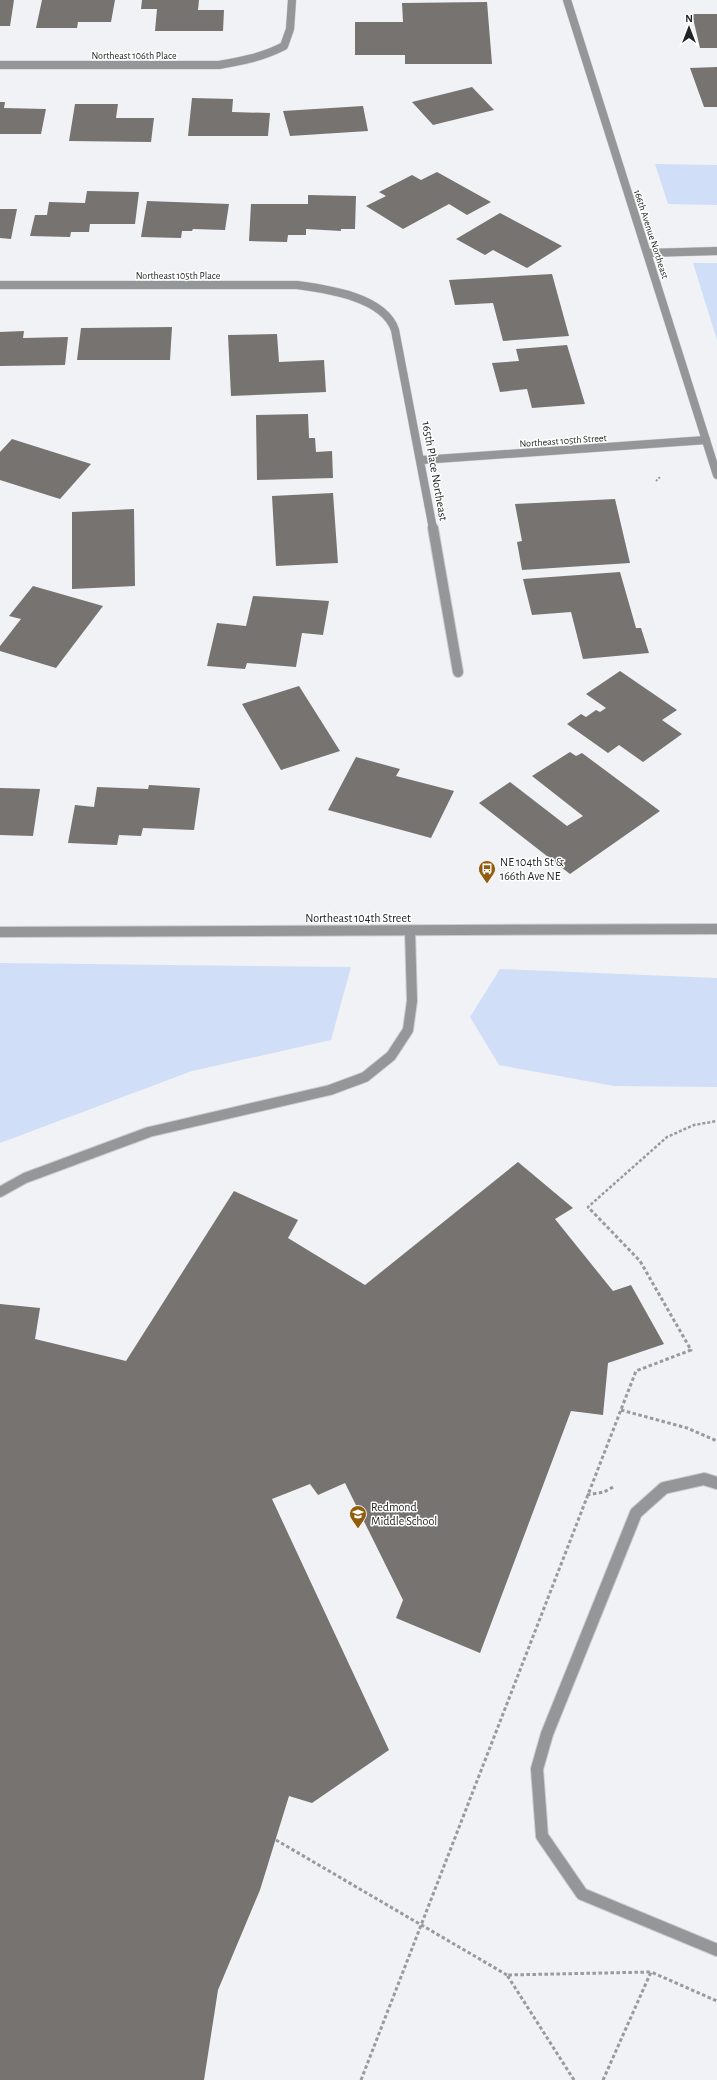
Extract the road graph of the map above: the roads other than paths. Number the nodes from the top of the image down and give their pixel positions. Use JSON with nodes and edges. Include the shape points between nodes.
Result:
{"nodes":[{"id":1,"x":292,"y":0,"type":"edge"},
{"id":2,"x":567,"y":0,"type":"edge"},
{"id":3,"x":0,"y":65,"type":"edge"},
{"id":4,"x":717,"y":251,"type":"edge"},
{"id":5,"x":648,"y":253,"type":"junction"},
{"id":6,"x":0,"y":285,"type":"edge"},
{"id":7,"x":354,"y":296,"type":"joint"},
{"id":8,"x":706,"y":440,"type":"junction"},
{"id":9,"x":422,"y":460,"type":"junction"},
{"id":10,"x":717,"y":475,"type":"edge"},
{"id":11,"x":458,"y":672,"type":"dead end"},
{"id":12,"x":717,"y":929,"type":"edge"},
{"id":13,"x":410,"y":931,"type":"junction"},
{"id":14,"x":0,"y":932,"type":"edge"},
{"id":15,"x":0,"y":1192,"type":"edge"},
{"id":16,"x":717,"y":1483,"type":"edge"},
{"id":17,"x":717,"y":1950,"type":"edge"}],
"edges":[{"from":1,"to":3,"type":"street","name":"Northeast 106th Place","via":[[290,29],[284,46],[267,56],[219,65]]},
{"from":2,"to":5,"type":"street","name":"166th Avenue Northeast"},
{"from":4,"to":5,"type":"street"},
{"from":5,"to":8,"type":"street","name":"166th Avenue Northeast"},
{"from":6,"to":7,"type":"street","name":"Northeast 105th Place","via":[[298,285]]},
{"from":7,"to":9,"type":"street","name":"165th Place Northeast","via":[[374,306],[393,322]]},
{"from":8,"to":9,"type":"street","name":"Northeast 105th Street"},
{"from":8,"to":10,"type":"street","name":"166th Avenue Northeast"},
{"from":9,"to":11,"type":"street","name":"165th Place Northeast"},
{"from":12,"to":13,"type":"street","name":"Northeast 104th Street"},
{"from":13,"to":14,"type":"street","name":"Northeast 104th Street"},
{"from":13,"to":15,"type":"street","via":[[412,1001],[408,1030],[392,1056],[365,1076],[330,1090],[149,1132],[25,1178]]},
{"from":16,"to":17,"type":"street","via":[[704,1479],[664,1488],[636,1513],[547,1734],[537,1769],[542,1836],[582,1894]]}]}
